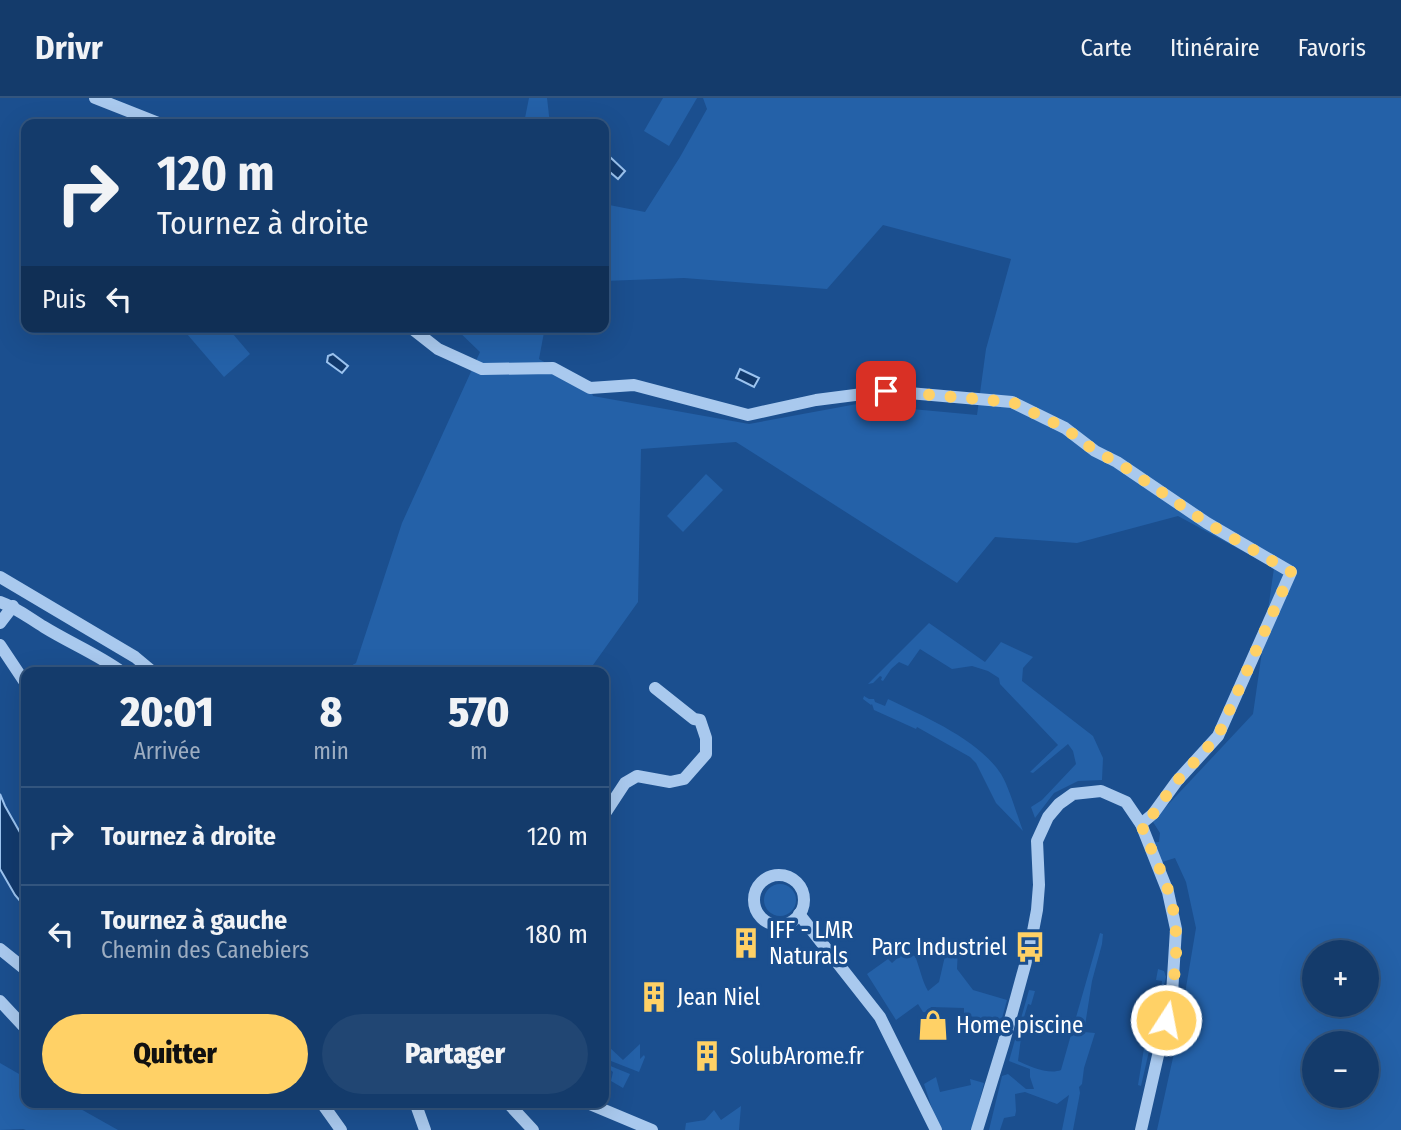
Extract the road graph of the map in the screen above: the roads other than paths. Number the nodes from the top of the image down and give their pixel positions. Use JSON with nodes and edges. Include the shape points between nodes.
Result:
{"nodes":[{"id":1,"x":95,"y":98,"type":"edge"},
{"id":2,"x":148,"y":119,"type":"edge"},
{"id":3,"x":418,"y":333,"type":"edge"},
{"id":4,"x":0,"y":576,"type":"edge"},
{"id":5,"x":6,"y":604,"type":"edge"},
{"id":6,"x":0,"y":623,"type":"edge"},
{"id":7,"x":0,"y":645,"type":"edge"},
{"id":8,"x":115,"y":667,"type":"edge"},
{"id":9,"x":147,"y":667,"type":"edge"},
{"id":10,"x":21,"y":676,"type":"edge"},
{"id":11,"x":655,"y":688,"type":"dead end"},
{"id":12,"x":609,"y":807,"type":"edge"},
{"id":13,"x":1141,"y":824,"type":"junction"},
{"id":14,"x":799,"y":914,"type":"junction"},
{"id":15,"x":0,"y":949,"type":"edge"},
{"id":16,"x":21,"y":966,"type":"edge"},
{"id":17,"x":0,"y":1001,"type":"edge"},
{"id":18,"x":21,"y":1024,"type":"edge"},
{"id":19,"x":325,"y":1108,"type":"edge"},
{"id":20,"x":417,"y":1108,"type":"edge"},
{"id":21,"x":513,"y":1108,"type":"edge"},
{"id":22,"x":599,"y":1108,"type":"edge"},
{"id":23,"x":341,"y":1130,"type":"edge"},
{"id":24,"x":425,"y":1130,"type":"edge"},
{"id":25,"x":533,"y":1130,"type":"edge"},
{"id":26,"x":652,"y":1130,"type":"edge"},
{"id":27,"x":936,"y":1130,"type":"edge"},
{"id":28,"x":977,"y":1130,"type":"edge"},
{"id":29,"x":1141,"y":1130,"type":"edge"}],
"edges":[{"from":1,"to":2,"type":"street"},
{"from":3,"to":13,"type":"street","via":[[438,349],[482,369],[553,368],[590,388],[634,385],[748,415],[886,391],[1012,402],[1065,428],[1207,523],[1291,572],[1218,736]]},
{"from":4,"to":9,"type":"street"},
{"from":5,"to":6,"type":"street"},
{"from":5,"to":8,"type":"street"},
{"from":7,"to":10,"type":"street"},
{"from":11,"to":12,"type":"street","via":[[701,720],[706,754],[684,779],[670,782],[636,776],[625,783]]},
{"from":13,"to":28,"type":"street","via":[[1126,802],[1101,791],[1073,794],[1048,817],[1037,841],[1039,885],[1030,947]]},
{"from":13,"to":29,"type":"street","via":[[1168,892],[1176,929],[1172,994]]},
{"from":14,"to":14,"type":"street","via":[[803,893],[797,883],[777,875],[758,885],[754,907],[760,917],[780,925]]},
{"from":14,"to":27,"type":"street","via":[[880,1017]]},
{"from":15,"to":16,"type":"street"},
{"from":17,"to":18,"type":"street"},
{"from":19,"to":23,"type":"street"},
{"from":20,"to":24,"type":"street"},
{"from":21,"to":25,"type":"street"},
{"from":22,"to":26,"type":"street"}]}
